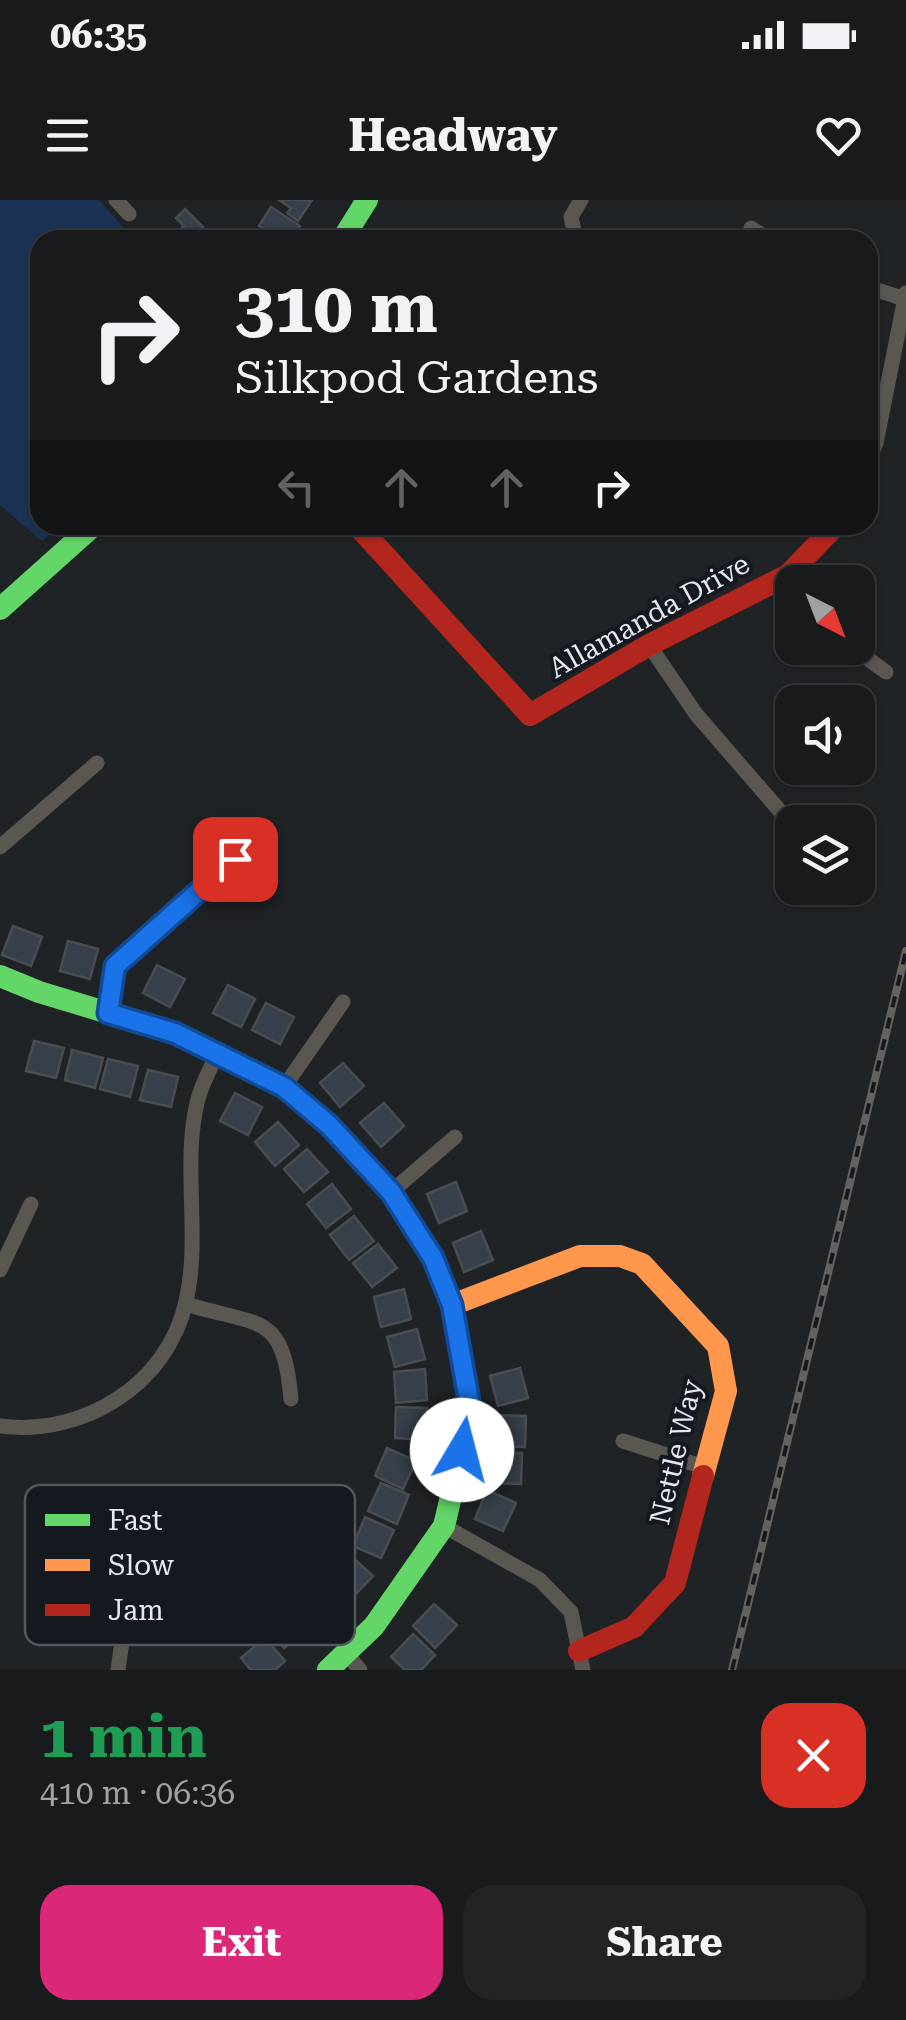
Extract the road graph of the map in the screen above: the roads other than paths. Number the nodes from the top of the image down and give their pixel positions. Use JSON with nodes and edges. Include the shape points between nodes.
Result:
{"nodes":[{"id":1,"x":116,"y":200,"type":"edge"},
{"id":2,"x":367,"y":200,"type":"edge"},
{"id":3,"x":582,"y":200,"type":"edge"},
{"id":4,"x":129,"y":214,"type":"dead end"},
{"id":5,"x":750,"y":228,"type":"dead end"},
{"id":6,"x":348,"y":230,"type":"edge"},
{"id":7,"x":574,"y":230,"type":"edge"},
{"id":8,"x":753,"y":230,"type":"edge"},
{"id":9,"x":878,"y":289,"type":"edge"},
{"id":10,"x":905,"y":296,"type":"edge"},
{"id":11,"x":878,"y":433,"type":"edge"},
{"id":12,"x":83,"y":535,"type":"edge"},
{"id":13,"x":366,"y":535,"type":"edge"},
{"id":14,"x":828,"y":535,"type":"edge"},
{"id":15,"x":803,"y":565,"type":"edge"},
{"id":16,"x":775,"y":586,"type":"edge"},
{"id":17,"x":0,"y":609,"type":"edge"},
{"id":18,"x":649,"y":645,"type":"junction"},
{"id":19,"x":875,"y":664,"type":"edge"},
{"id":20,"x":886,"y":672,"type":"dead end"},
{"id":21,"x":97,"y":763,"type":"dead end"},
{"id":22,"x":775,"y":805,"type":"edge"},
{"id":23,"x":0,"y":848,"type":"edge"},
{"id":24,"x":235,"y":859,"type":"dead end"},
{"id":25,"x":0,"y":976,"type":"edge"},
{"id":26,"x":343,"y":1002,"type":"dead end"},
{"id":27,"x":108,"y":1013,"type":"junction"},
{"id":28,"x":218,"y":1053,"type":"junction"},
{"id":29,"x":284,"y":1087,"type":"junction"},
{"id":30,"x":455,"y":1137,"type":"dead end"},
{"id":31,"x":391,"y":1192,"type":"junction"},
{"id":32,"x":32,"y":1204,"type":"dead end"},
{"id":33,"x":0,"y":1270,"type":"edge"},
{"id":34,"x":186,"y":1304,"type":"junction"},
{"id":35,"x":452,"y":1305,"type":"junction"},
{"id":36,"x":291,"y":1399,"type":"dead end"},
{"id":37,"x":0,"y":1426,"type":"edge"},
{"id":38,"x":623,"y":1442,"type":"dead end"},
{"id":39,"x":704,"y":1467,"type":"junction"},
{"id":40,"x":444,"y":1526,"type":"junction"},
{"id":41,"x":121,"y":1645,"type":"edge"},
{"id":42,"x":581,"y":1660,"type":"edge"},
{"id":43,"x":353,"y":1662,"type":"edge"},
{"id":44,"x":118,"y":1670,"type":"edge"},
{"id":45,"x":328,"y":1670,"type":"edge"}],
"edges":[{"from":1,"to":4,"type":"street"},
{"from":2,"to":6,"type":"street"},
{"from":3,"to":7,"type":"street","via":[[572,217]]},
{"from":5,"to":8,"type":"street"},
{"from":9,"to":10,"type":"street"},
{"from":10,"to":11,"type":"street"},
{"from":12,"to":17,"type":"street"},
{"from":13,"to":18,"type":"street","name":"Allamanda Drive","via":[[530,716]]},
{"from":14,"to":15,"type":"street","name":"Allamanda Drive"},
{"from":16,"to":18,"type":"street","name":"Allamanda Drive"},
{"from":18,"to":22,"type":"street","via":[[696,714]]},
{"from":19,"to":20,"type":"street"},
{"from":21,"to":23,"type":"street"},
{"from":24,"to":27,"type":"street","via":[[115,966]]},
{"from":25,"to":27,"type":"street"},
{"from":26,"to":29,"type":"street"},
{"from":27,"to":28,"type":"street"},
{"from":28,"to":29,"type":"street"},
{"from":28,"to":34,"type":"street","via":[[196,1105]]},
{"from":29,"to":31,"type":"street"},
{"from":30,"to":31,"type":"street"},
{"from":31,"to":35,"type":"street","via":[[433,1258]]},
{"from":32,"to":33,"type":"street"},
{"from":34,"to":36,"type":"street","via":[[276,1334]]},
{"from":34,"to":37,"type":"street","via":[[152,1367],[102,1411],[45,1426]]},
{"from":35,"to":39,"type":"street","name":"Nettle Way","via":[[580,1256],[620,1256],[642,1264],[709,1333],[723,1361],[726,1391]]},
{"from":35,"to":40,"type":"street","via":[[471,1412]]},
{"from":38,"to":39,"type":"street"},
{"from":39,"to":42,"type":"street","name":"Nettle Way","via":[[675,1584],[634,1627]]},
{"from":40,"to":42,"type":"street","via":[[540,1580],[571,1612]]},
{"from":40,"to":43,"type":"street"},
{"from":41,"to":44,"type":"street"},
{"from":43,"to":45,"type":"street"}]}
